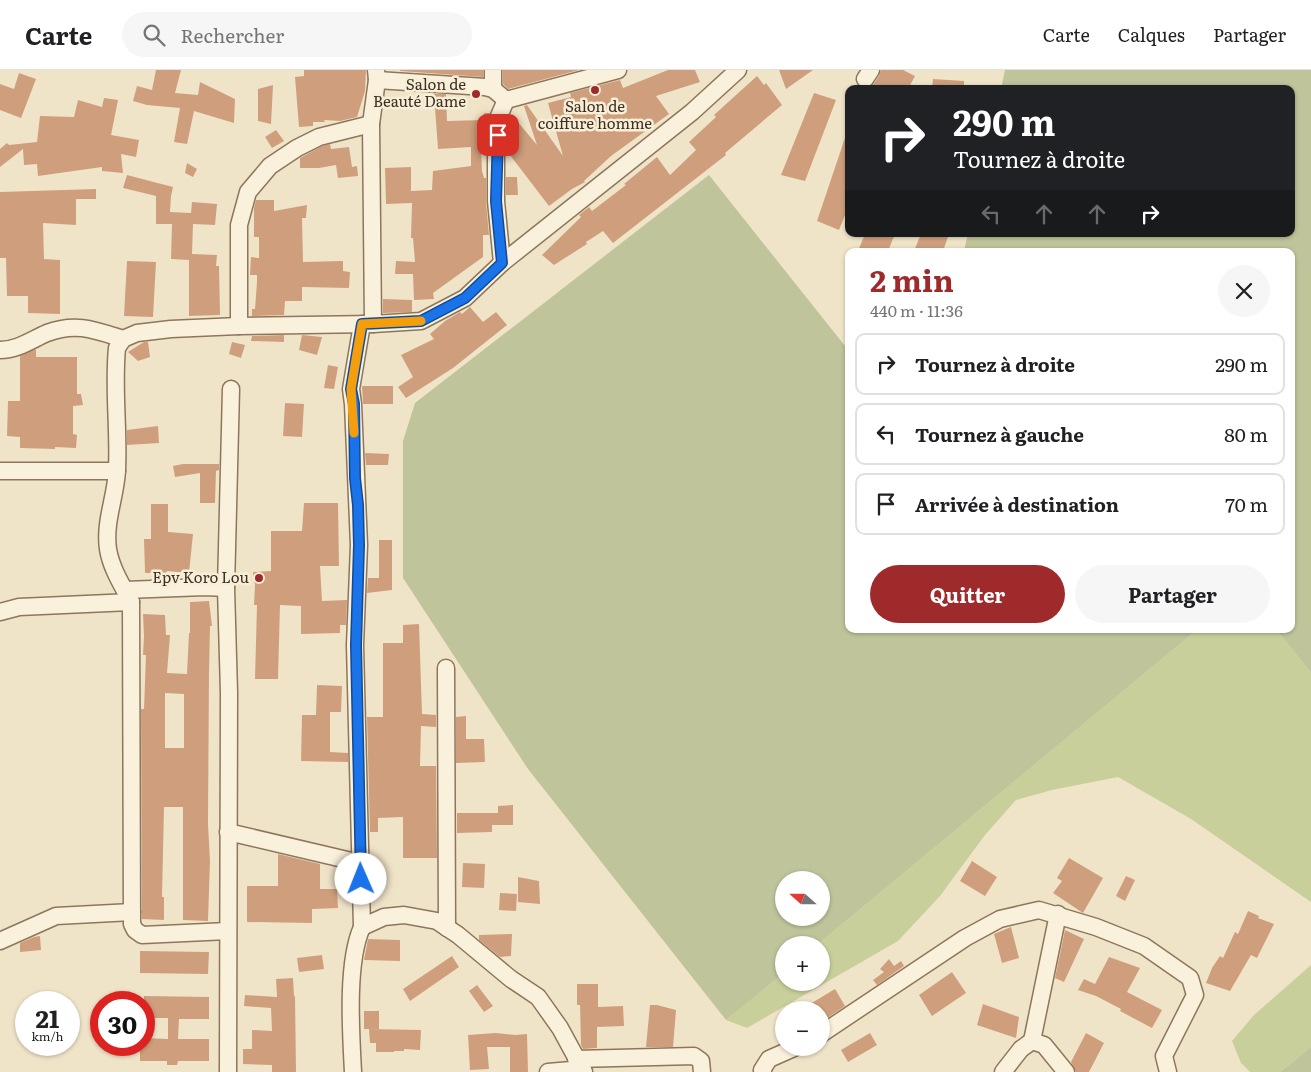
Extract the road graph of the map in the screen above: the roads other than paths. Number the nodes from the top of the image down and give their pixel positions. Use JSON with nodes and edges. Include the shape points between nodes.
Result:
{"nodes":[{"id":1,"x":493,"y":70,"type":"edge"},
{"id":2,"x":738,"y":70,"type":"edge"},
{"id":3,"x":613,"y":71,"type":"edge"},
{"id":4,"x":377,"y":75,"type":"edge"},
{"id":5,"x":493,"y":89,"type":"junction"},
{"id":6,"x":506,"y":100,"type":"junction"},
{"id":7,"x":372,"y":124,"type":"junction"},
{"id":8,"x":502,"y":263,"type":"junction"},
{"id":9,"x":368,"y":324,"type":"junction"},
{"id":10,"x":239,"y":326,"type":"junction"},
{"id":11,"x":123,"y":339,"type":"junction"},
{"id":12,"x":0,"y":350,"type":"edge"},
{"id":13,"x":231,"y":389,"type":"dead end"},
{"id":14,"x":0,"y":471,"type":"edge"},
{"id":15,"x":118,"y":471,"type":"junction"},
{"id":16,"x":226,"y":588,"type":"junction"},
{"id":17,"x":128,"y":596,"type":"junction"},
{"id":18,"x":0,"y":612,"type":"edge"},
{"id":19,"x":446,"y":668,"type":"dead end"},
{"id":20,"x":228,"y":832,"type":"junction"},
{"id":21,"x":360,"y":863,"type":"junction"},
{"id":22,"x":132,"y":912,"type":"junction"},
{"id":23,"x":1058,"y":914,"type":"junction"},
{"id":24,"x":362,"y":927,"type":"junction"},
{"id":25,"x":447,"y":928,"type":"junction"},
{"id":26,"x":228,"y":932,"type":"junction"},
{"id":27,"x":0,"y":941,"type":"edge"},
{"id":28,"x":830,"y":1028,"type":"edge"},
{"id":29,"x":1032,"y":1041,"type":"junction"},
{"id":30,"x":776,"y":1056,"type":"edge"},
{"id":31,"x":581,"y":1067,"type":"edge"},
{"id":32,"x":228,"y":1072,"type":"edge"},
{"id":33,"x":353,"y":1072,"type":"edge"},
{"id":34,"x":548,"y":1072,"type":"edge"},
{"id":35,"x":702,"y":1072,"type":"edge"},
{"id":36,"x":763,"y":1072,"type":"edge"},
{"id":37,"x":1004,"y":1072,"type":"edge"},
{"id":38,"x":1066,"y":1072,"type":"edge"},
{"id":39,"x":1168,"y":1072,"type":"edge"}],
"edges":[{"from":1,"to":5,"type":"street"},
{"from":2,"to":8,"type":"street","via":[[692,112]]},
{"from":3,"to":6,"type":"street"},
{"from":4,"to":5,"type":"street"},
{"from":4,"to":7,"type":"street"},
{"from":5,"to":6,"type":"street"},
{"from":6,"to":8,"type":"street","via":[[499,116],[496,154],[496,201]]},
{"from":7,"to":9,"type":"street"},
{"from":7,"to":10,"type":"street","via":[[319,137],[297,148],[270,166],[248,192],[240,225]]},
{"from":8,"to":9,"type":"street","via":[[465,298],[421,321]]},
{"from":9,"to":10,"type":"street"},
{"from":9,"to":21,"type":"street","via":[[351,389],[359,545],[356,645]]},
{"from":10,"to":11,"type":"street","via":[[171,329],[137,333]]},
{"from":11,"to":12,"type":"street","via":[[78,327],[66,328],[16,348]]},
{"from":11,"to":15,"type":"street","via":[[116,348]]},
{"from":13,"to":16,"type":"street"},
{"from":14,"to":15,"type":"street"},
{"from":15,"to":17,"type":"street","via":[[110,506],[108,549]]},
{"from":16,"to":17,"type":"street","via":[[205,587]]},
{"from":16,"to":20,"type":"street"},
{"from":17,"to":18,"type":"street","via":[[19,607]]},
{"from":17,"to":22,"type":"street"},
{"from":19,"to":25,"type":"street"},
{"from":20,"to":21,"type":"street"},
{"from":20,"to":26,"type":"street"},
{"from":21,"to":24,"type":"street"},
{"from":22,"to":26,"type":"street","via":[[132,924],[142,934]]},
{"from":22,"to":27,"type":"street","via":[[56,916]]},
{"from":23,"to":28,"type":"street","via":[[1039,910],[1000,919],[965,938]]},
{"from":23,"to":29,"type":"street"},
{"from":23,"to":39,"type":"street","via":[[1144,946],[1190,978],[1195,995],[1164,1056]]},
{"from":24,"to":25,"type":"street","via":[[384,917],[404,915],[437,921]]},
{"from":24,"to":33,"type":"street","via":[[352,964]]},
{"from":25,"to":31,"type":"street","via":[[538,997],[560,1028]]},
{"from":26,"to":32,"type":"street"},
{"from":29,"to":37,"type":"street","via":[[1021,1049]]},
{"from":29,"to":38,"type":"street","via":[[1044,1045]]},
{"from":30,"to":36,"type":"street","via":[[769,1059]]},
{"from":31,"to":34,"type":"street"},
{"from":31,"to":35,"type":"street","via":[[694,1056],[701,1061]]}]}
